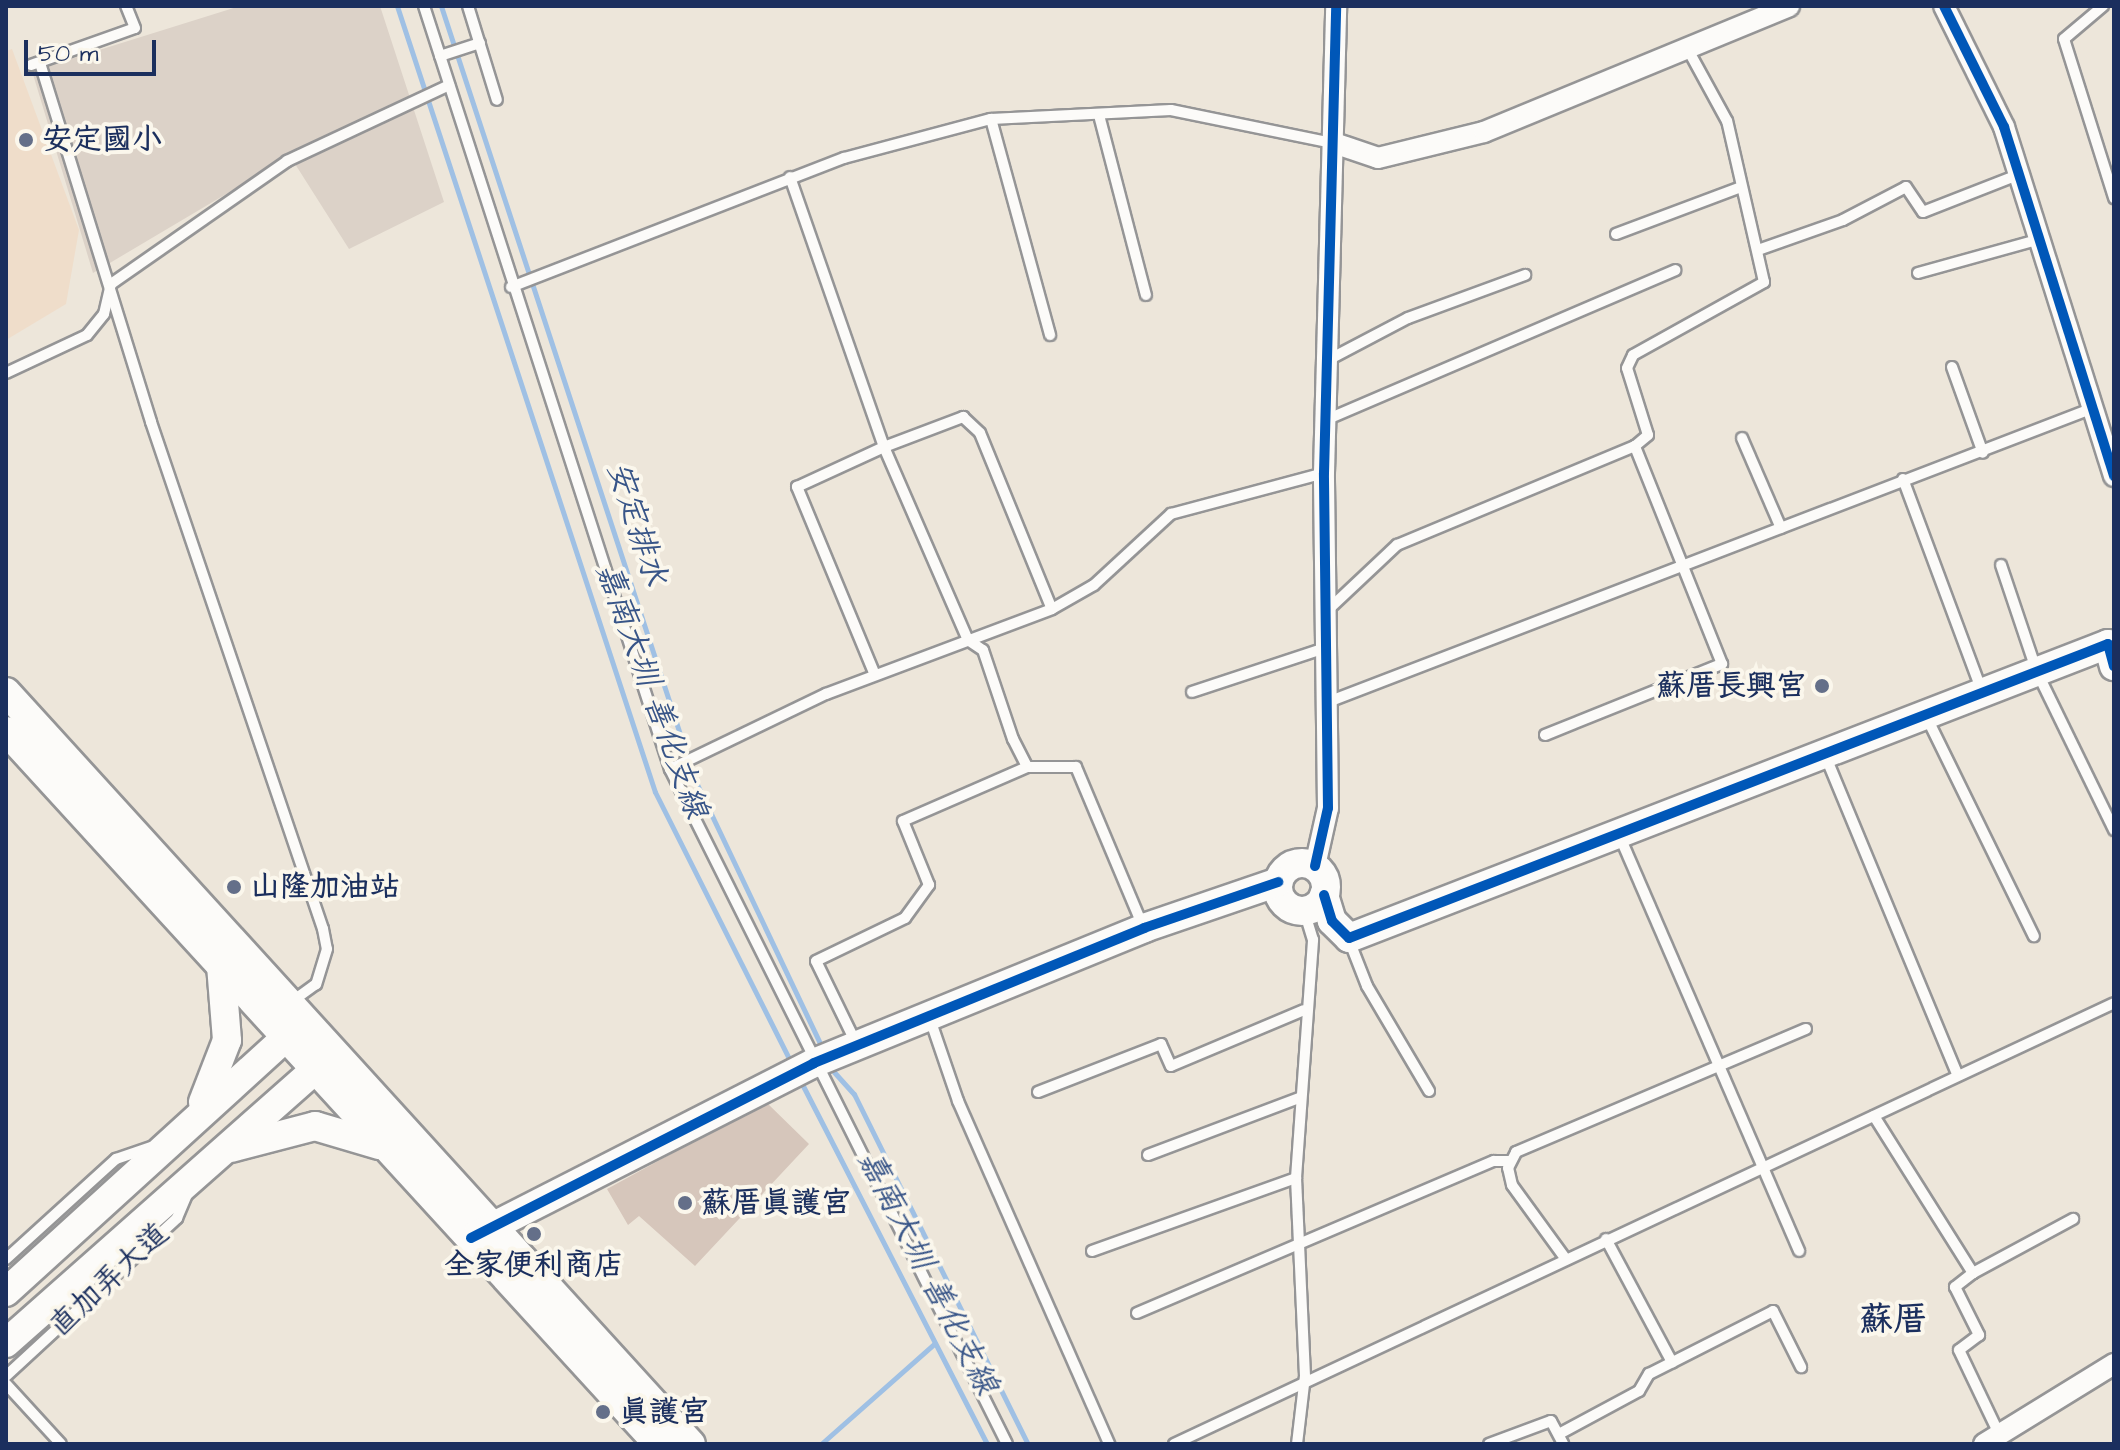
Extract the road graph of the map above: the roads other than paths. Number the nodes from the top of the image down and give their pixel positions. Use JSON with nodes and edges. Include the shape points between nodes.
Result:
{"nodes":[{"id":1,"x":126,"y":6,"type":"edge"},
{"id":2,"x":424,"y":6,"type":"edge"},
{"id":3,"x":468,"y":6,"type":"edge"},
{"id":4,"x":1336,"y":6,"type":"edge"},
{"id":5,"x":1789,"y":6,"type":"edge"},
{"id":6,"x":1944,"y":6,"type":"edge"},
{"id":7,"x":2103,"y":6,"type":"edge"},
{"id":8,"x":480,"y":43,"type":"junction"},
{"id":9,"x":1687,"y":48,"type":"junction"},
{"id":10,"x":440,"y":56,"type":"junction"},
{"id":11,"x":449,"y":85,"type":"junction"},
{"id":12,"x":497,"y":100,"type":"dead end"},
{"id":13,"x":1099,"y":115,"type":"junction"},
{"id":14,"x":991,"y":119,"type":"junction"},
{"id":15,"x":1334,"y":143,"type":"junction"},
{"id":16,"x":2020,"y":174,"type":"junction"},
{"id":17,"x":790,"y":177,"type":"junction"},
{"id":18,"x":1741,"y":187,"type":"junction"},
{"id":19,"x":2114,"y":198,"type":"edge"},
{"id":20,"x":1616,"y":234,"type":"dead end"},
{"id":21,"x":2041,"y":239,"type":"junction"},
{"id":22,"x":1758,"y":250,"type":"junction"},
{"id":23,"x":1675,"y":270,"type":"dead end"},
{"id":24,"x":1918,"y":273,"type":"dead end"},
{"id":25,"x":1525,"y":275,"type":"dead end"},
{"id":26,"x":111,"y":284,"type":"junction"},
{"id":27,"x":511,"y":287,"type":"junction"},
{"id":28,"x":1146,"y":295,"type":"dead end"},
{"id":29,"x":1050,"y":335,"type":"dead end"},
{"id":30,"x":1328,"y":360,"type":"junction"},
{"id":31,"x":1952,"y":367,"type":"dead end"},
{"id":32,"x":6,"y":373,"type":"edge"},
{"id":33,"x":2095,"y":408,"type":"junction"},
{"id":34,"x":1328,"y":419,"type":"junction"},
{"id":35,"x":1742,"y":438,"type":"dead end"},
{"id":36,"x":1635,"y":446,"type":"junction"},
{"id":37,"x":884,"y":447,"type":"junction"},
{"id":38,"x":1983,"y":453,"type":"junction"},
{"id":39,"x":1324,"y":473,"type":"junction"},
{"id":40,"x":2114,"y":476,"type":"edge"},
{"id":41,"x":1903,"y":479,"type":"junction"},
{"id":42,"x":1781,"y":528,"type":"junction"},
{"id":43,"x":2001,"y":565,"type":"dead end"},
{"id":44,"x":1686,"y":570,"type":"junction"},
{"id":45,"x":1052,"y":609,"type":"junction"},
{"id":46,"x":1323,"y":615,"type":"junction"},
{"id":47,"x":968,"y":640,"type":"junction"},
{"id":48,"x":1325,"y":648,"type":"junction"},
{"id":49,"x":2112,"y":650,"type":"edge"},
{"id":50,"x":2037,"y":672,"type":"junction"},
{"id":51,"x":875,"y":675,"type":"junction"},
{"id":52,"x":6,"y":692,"type":"edge"},
{"id":53,"x":1192,"y":692,"type":"dead end"},
{"id":54,"x":1983,"y":693,"type":"junction"},
{"id":55,"x":1328,"y":702,"type":"junction"},
{"id":56,"x":1926,"y":716,"type":"junction"},
{"id":57,"x":6,"y":731,"type":"edge"},
{"id":58,"x":1545,"y":735,"type":"dead end"},
{"id":59,"x":1824,"y":752,"type":"junction"},
{"id":60,"x":1027,"y":767,"type":"junction"},
{"id":61,"x":670,"y":769,"type":"junction"},
{"id":62,"x":2114,"y":830,"type":"edge"},
{"id":63,"x":1617,"y":831,"type":"junction"},
{"id":64,"x":1315,"y":866,"type":"junction"},
{"id":65,"x":1278,"y":882,"type":"junction"},
{"id":66,"x":1314,"y":903,"type":"junction"},
{"id":67,"x":1144,"y":928,"type":"junction"},
{"id":68,"x":2034,"y":936,"type":"dead end"},
{"id":69,"x":1349,"y":938,"type":"junction"},
{"id":70,"x":220,"y":965,"type":"junction"},
{"id":71,"x":2114,"y":1003,"type":"edge"},
{"id":72,"x":1304,"y":1010,"type":"junction"},
{"id":73,"x":929,"y":1017,"type":"junction"},
{"id":74,"x":294,"y":1019,"type":"junction"},
{"id":75,"x":1806,"y":1029,"type":"dead end"},
{"id":76,"x":857,"y":1046,"type":"junction"},
{"id":77,"x":325,"y":1060,"type":"junction"},
{"id":78,"x":1713,"y":1064,"type":"junction"},
{"id":79,"x":802,"y":1069,"type":"junction"},
{"id":80,"x":1957,"y":1074,"type":"junction"},
{"id":81,"x":1429,"y":1091,"type":"dead end"},
{"id":82,"x":1038,"y":1092,"type":"dead end"},
{"id":83,"x":1299,"y":1098,"type":"junction"},
{"id":84,"x":1874,"y":1116,"type":"junction"},
{"id":85,"x":193,"y":1120,"type":"junction"},
{"id":86,"x":171,"y":1140,"type":"junction"},
{"id":87,"x":223,"y":1150,"type":"junction"},
{"id":88,"x":392,"y":1151,"type":"junction"},
{"id":89,"x":1148,"y":1155,"type":"dead end"},
{"id":90,"x":1509,"y":1161,"type":"junction"},
{"id":91,"x":1760,"y":1168,"type":"junction"},
{"id":92,"x":197,"y":1174,"type":"junction"},
{"id":93,"x":1296,"y":1178,"type":"junction"},
{"id":94,"x":2073,"y":1219,"type":"dead end"},
{"id":95,"x":482,"y":1231,"type":"junction"},
{"id":96,"x":1606,"y":1239,"type":"junction"},
{"id":97,"x":1301,"y":1248,"type":"junction"},
{"id":98,"x":1092,"y":1251,"type":"dead end"},
{"id":99,"x":1799,"y":1251,"type":"dead end"},
{"id":100,"x":1565,"y":1258,"type":"junction"},
{"id":101,"x":6,"y":1259,"type":"edge"},
{"id":102,"x":1973,"y":1273,"type":"junction"},
{"id":103,"x":6,"y":1292,"type":"edge"},
{"id":104,"x":1137,"y":1313,"type":"dead end"},
{"id":105,"x":6,"y":1343,"type":"edge"},
{"id":106,"x":1672,"y":1362,"type":"junction"},
{"id":107,"x":2114,"y":1364,"type":"edge"},
{"id":108,"x":1801,"y":1367,"type":"dead end"},
{"id":109,"x":6,"y":1376,"type":"edge"},
{"id":110,"x":1305,"y":1376,"type":"junction"},
{"id":111,"x":6,"y":1384,"type":"edge"},
{"id":112,"x":1561,"y":1439,"type":"edge"},
{"id":113,"x":1991,"y":1439,"type":"edge"},
{"id":114,"x":61,"y":1444,"type":"edge"},
{"id":115,"x":658,"y":1444,"type":"edge"},
{"id":116,"x":691,"y":1444,"type":"edge"},
{"id":117,"x":1007,"y":1444,"type":"edge"},
{"id":118,"x":1109,"y":1444,"type":"edge"},
{"id":119,"x":1174,"y":1444,"type":"edge"},
{"id":120,"x":1297,"y":1444,"type":"edge"},
{"id":121,"x":1489,"y":1444,"type":"edge"}],
"edges":[{"from":1,"to":26,"type":"lane","via":[[135,28],[35,64]]},
{"from":2,"to":10,"type":"lane"},
{"from":3,"to":8,"type":"lane"},
{"from":4,"to":15,"type":"street"},
{"from":5,"to":9,"type":"street"},
{"from":6,"to":16,"type":"street","via":[[1975,58]]},
{"from":7,"to":19,"type":"lane","via":[[2064,39]]},
{"from":8,"to":10,"type":"lane"},
{"from":8,"to":12,"type":"lane"},
{"from":9,"to":15,"type":"street","via":[[1484,132],[1378,158]]},
{"from":9,"to":18,"type":"lane","via":[[1727,121]]},
{"from":10,"to":11,"type":"lane"},
{"from":11,"to":26,"type":"lane","via":[[414,97],[287,161]]},
{"from":11,"to":27,"type":"lane"},
{"from":13,"to":14,"type":"lane"},
{"from":13,"to":15,"type":"lane","via":[[1171,110]]},
{"from":13,"to":28,"type":"lane"},
{"from":14,"to":17,"type":"lane"},
{"from":14,"to":29,"type":"lane"},
{"from":15,"to":30,"type":"street"},
{"from":16,"to":21,"type":"street"},
{"from":16,"to":22,"type":"lane","via":[[1923,212],[1906,187],[1843,220]]},
{"from":17,"to":27,"type":"lane"},
{"from":17,"to":37,"type":"lane"},
{"from":18,"to":20,"type":"lane"},
{"from":18,"to":22,"type":"lane"},
{"from":21,"to":24,"type":"lane"},
{"from":21,"to":33,"type":"street"},
{"from":22,"to":36,"type":"lane","via":[[1764,282],[1633,355],[1627,368],[1648,435]]},
{"from":23,"to":34,"type":"lane"},
{"from":25,"to":30,"type":"lane","via":[[1408,318]]},
{"from":26,"to":32,"type":"lane","via":[[104,314],[87,335]]},
{"from":26,"to":74,"type":"lane","via":[[323,929],[327,949],[316,984]]},
{"from":27,"to":61,"type":"lane"},
{"from":30,"to":34,"type":"street"},
{"from":31,"to":38,"type":"lane"},
{"from":33,"to":38,"type":"lane"},
{"from":33,"to":40,"type":"street"},
{"from":34,"to":39,"type":"street"},
{"from":35,"to":42,"type":"lane"},
{"from":36,"to":44,"type":"lane"},
{"from":36,"to":46,"type":"lane","via":[[1397,545]]},
{"from":37,"to":45,"type":"lane","via":[[963,417],[980,433]]},
{"from":37,"to":47,"type":"lane"},
{"from":37,"to":51,"type":"lane","via":[[797,487]]},
{"from":38,"to":41,"type":"lane"},
{"from":39,"to":45,"type":"lane","via":[[1171,514],[1094,585]]},
{"from":39,"to":46,"type":"street"},
{"from":41,"to":42,"type":"lane"},
{"from":41,"to":54,"type":"lane"},
{"from":42,"to":44,"type":"lane"},
{"from":43,"to":50,"type":"lane"},
{"from":44,"to":55,"type":"lane"},
{"from":44,"to":58,"type":"lane","via":[[1722,664]]},
{"from":45,"to":47,"type":"lane"},
{"from":46,"to":48,"type":"street"},
{"from":47,"to":51,"type":"lane"},
{"from":47,"to":60,"type":"lane","via":[[983,650]]},
{"from":48,"to":53,"type":"lane"},
{"from":48,"to":55,"type":"street"},
{"from":49,"to":50,"type":"street"},
{"from":50,"to":54,"type":"street"},
{"from":50,"to":62,"type":"lane"},
{"from":51,"to":61,"type":"lane"},
{"from":52,"to":74,"type":"street"},
{"from":54,"to":56,"type":"street"},
{"from":55,"to":64,"type":"street","via":[[1328,808]]},
{"from":56,"to":59,"type":"street"},
{"from":56,"to":68,"type":"lane"},
{"from":57,"to":70,"type":"street"},
{"from":59,"to":63,"type":"street"},
{"from":59,"to":80,"type":"lane"},
{"from":60,"to":67,"type":"lane","via":[[1076,767]]},
{"from":60,"to":76,"type":"lane","via":[[903,821],[932,876],[929,885],[905,918],[816,961]]},
{"from":61,"to":79,"type":"lane"},
{"from":63,"to":69,"type":"street"},
{"from":63,"to":78,"type":"lane"},
{"from":64,"to":65,"type":"street","via":[[1292,864]]},
{"from":64,"to":66,"type":"street"},
{"from":65,"to":66,"type":"street","via":[[1284,903]]},
{"from":65,"to":67,"type":"street"},
{"from":66,"to":69,"type":"street"},
{"from":66,"to":72,"type":"lane"},
{"from":67,"to":73,"type":"street"},
{"from":69,"to":81,"type":"lane","via":[[1367,986]]},
{"from":70,"to":74,"type":"street"},
{"from":70,"to":85,"type":"street","via":[[227,1040],[215,1082]]},
{"from":71,"to":80,"type":"lane"},
{"from":72,"to":82,"type":"lane","via":[[1171,1066],[1161,1044]]},
{"from":72,"to":83,"type":"lane"},
{"from":73,"to":76,"type":"street"},
{"from":73,"to":118,"type":"lane","via":[[958,1101]]},
{"from":74,"to":77,"type":"street"},
{"from":74,"to":85,"type":"street","name":"直加弄大道"},
{"from":75,"to":78,"type":"lane"},
{"from":76,"to":79,"type":"street"},
{"from":77,"to":87,"type":"street","name":"直加弄大道"},
{"from":77,"to":88,"type":"street"},
{"from":77,"to":95,"type":"street"},
{"from":78,"to":90,"type":"lane","via":[[1531,1141]]},
{"from":78,"to":91,"type":"lane"},
{"from":79,"to":95,"type":"street"},
{"from":79,"to":117,"type":"lane"},
{"from":80,"to":84,"type":"lane"},
{"from":83,"to":89,"type":"lane"},
{"from":83,"to":93,"type":"lane"},
{"from":84,"to":91,"type":"lane"},
{"from":84,"to":102,"type":"lane"},
{"from":85,"to":86,"type":"street","name":"直加弄大道"},
{"from":86,"to":101,"type":"lane","name":"直加弄大道","via":[[116,1159]]},
{"from":86,"to":103,"type":"street","name":"直加弄大道"},
{"from":87,"to":88,"type":"street","via":[[315,1126]]},
{"from":87,"to":92,"type":"street","name":"直加弄大道"},
{"from":88,"to":95,"type":"street"},
{"from":90,"to":97,"type":"lane","via":[[1494,1161]]},
{"from":90,"to":100,"type":"lane","via":[[1512,1185]]},
{"from":91,"to":96,"type":"lane"},
{"from":91,"to":99,"type":"lane"},
{"from":92,"to":105,"type":"street","name":"直加弄大道"},
{"from":92,"to":109,"type":"lane","name":"直加弄大道","via":[[177,1218]]},
{"from":93,"to":97,"type":"lane"},
{"from":93,"to":98,"type":"lane"},
{"from":94,"to":102,"type":"lane"},
{"from":95,"to":115,"type":"street"},
{"from":95,"to":116,"type":"street"},
{"from":96,"to":100,"type":"lane"},
{"from":96,"to":106,"type":"lane"},
{"from":97,"to":104,"type":"lane"},
{"from":97,"to":110,"type":"lane"},
{"from":100,"to":110,"type":"lane"},
{"from":102,"to":113,"type":"lane","via":[[1955,1287],[1979,1335],[1959,1350]]},
{"from":106,"to":108,"type":"lane","via":[[1773,1311]]},
{"from":106,"to":112,"type":"lane","via":[[1649,1374],[1639,1391]]},
{"from":107,"to":113,"type":"street"},
{"from":110,"to":119,"type":"lane"},
{"from":110,"to":120,"type":"lane"},
{"from":111,"to":114,"type":"lane"},
{"from":112,"to":121,"type":"lane","via":[[1551,1421]]}]}
